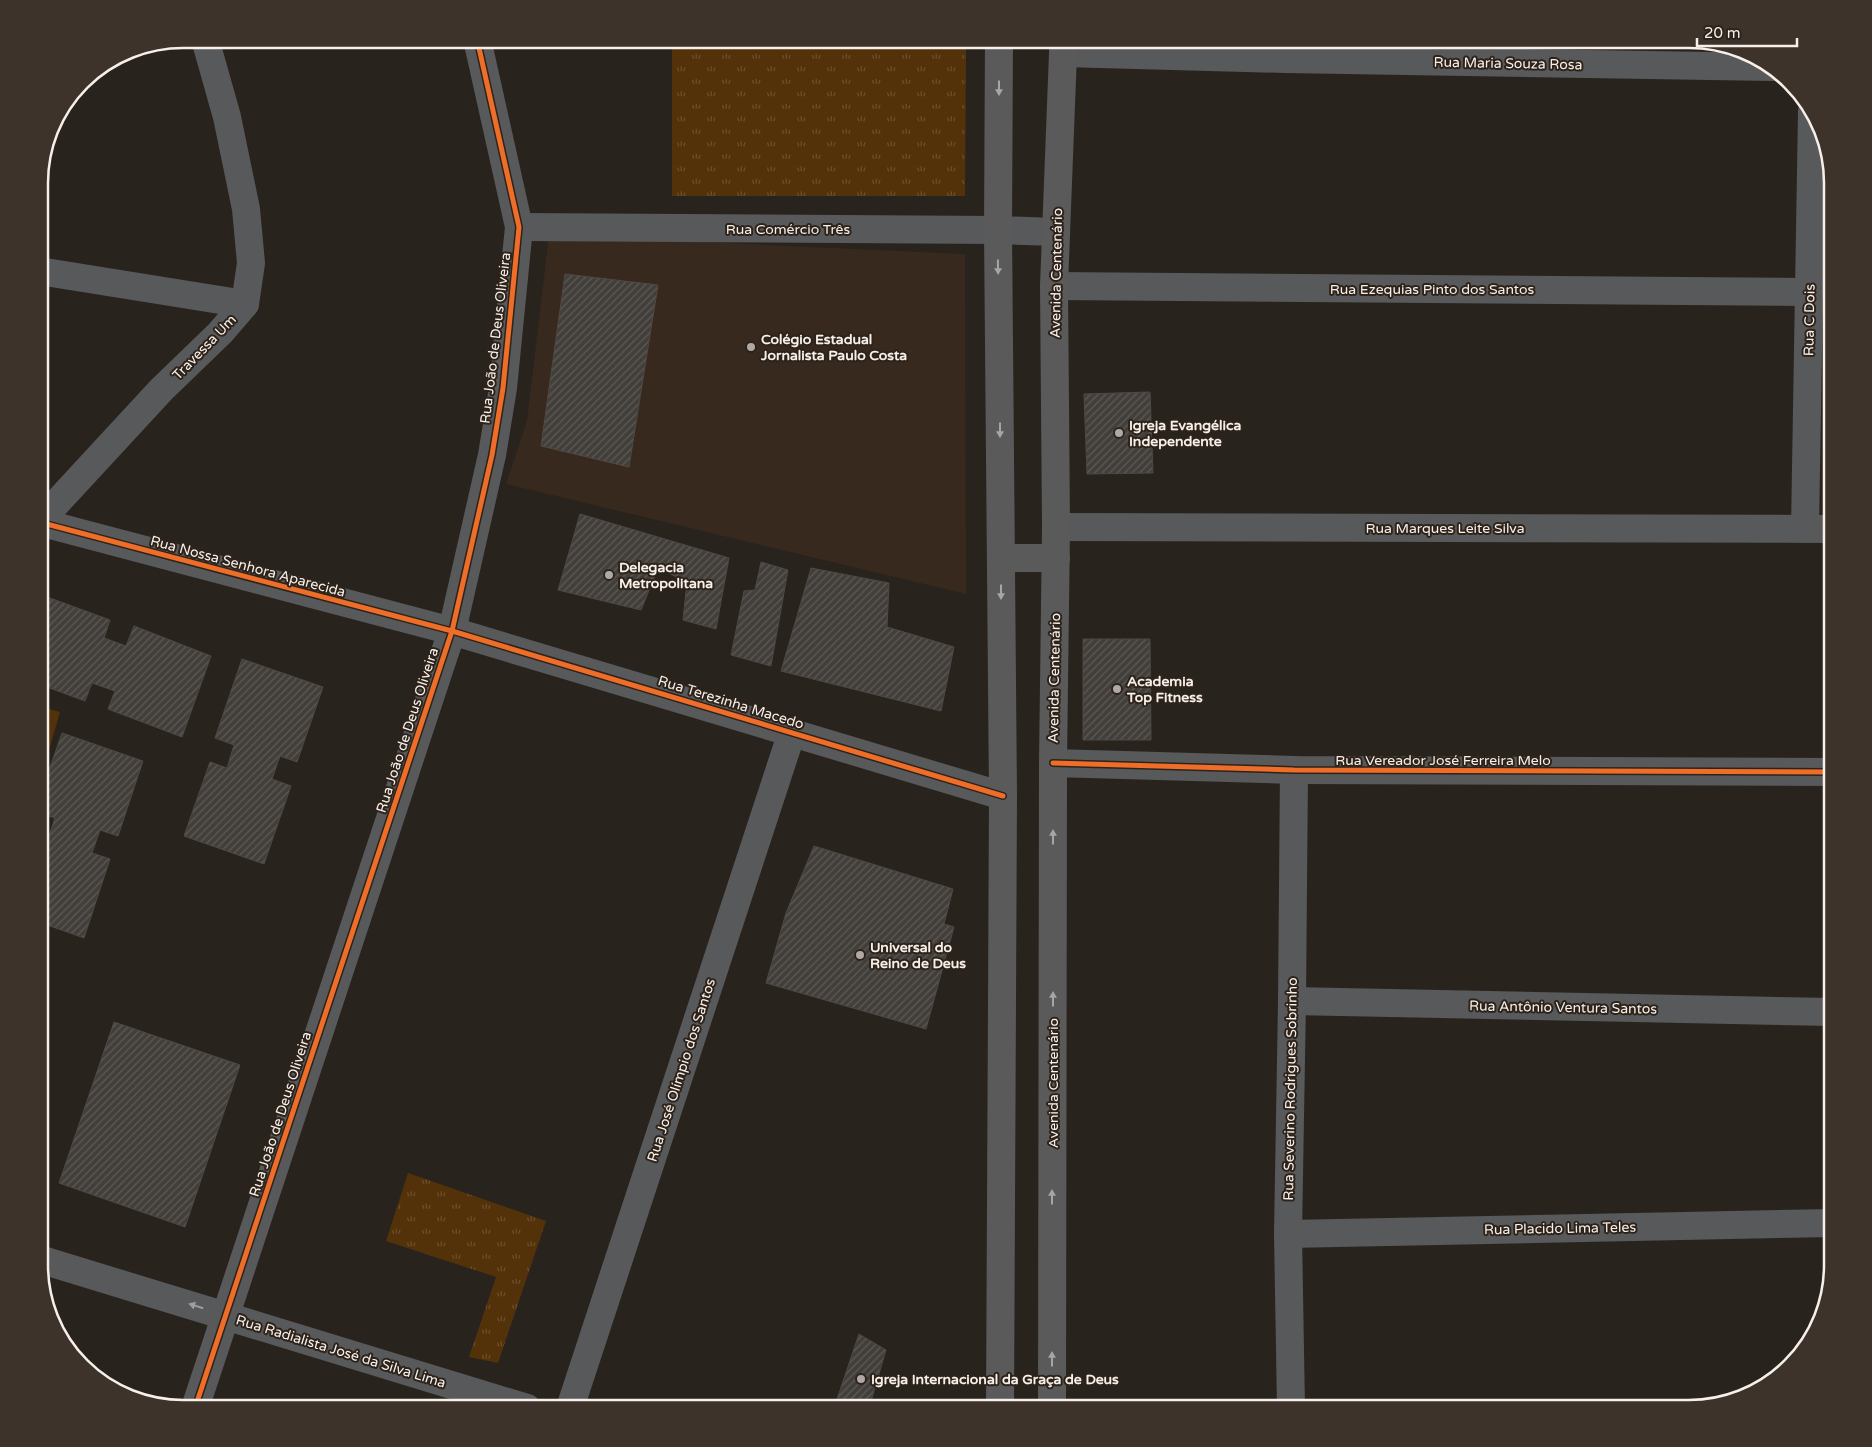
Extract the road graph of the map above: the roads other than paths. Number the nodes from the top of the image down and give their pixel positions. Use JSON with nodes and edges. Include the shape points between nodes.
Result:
{"nodes":[{"id":1,"x":208,"y":48,"type":"edge"},
{"id":2,"x":479,"y":48,"type":"edge"},
{"id":3,"x":999,"y":48,"type":"edge"},
{"id":4,"x":1064,"y":48,"type":"edge"},
{"id":5,"x":1100,"y":48,"type":"edge"},
{"id":6,"x":1758,"y":67,"type":"edge"},
{"id":7,"x":1812,"y":125,"type":"edge"},
{"id":8,"x":519,"y":227,"type":"junction"},
{"id":9,"x":998,"y":230,"type":"junction"},
{"id":10,"x":1056,"y":232,"type":"junction"},
{"id":11,"x":48,"y":272,"type":"edge"},
{"id":12,"x":1054,"y":286,"type":"junction"},
{"id":13,"x":1810,"y":292,"type":"junction"},
{"id":14,"x":245,"y":304,"type":"junction"},
{"id":15,"x":48,"y":512,"type":"edge"},
{"id":16,"x":48,"y":524,"type":"edge"},
{"id":17,"x":1056,"y":527,"type":"junction"},
{"id":18,"x":1805,"y":529,"type":"junction"},
{"id":19,"x":1824,"y":529,"type":"edge"},
{"id":20,"x":1001,"y":558,"type":"junction"},
{"id":21,"x":1056,"y":558,"type":"junction"},
{"id":22,"x":452,"y":631,"type":"junction"},
{"id":23,"x":792,"y":732,"type":"junction"},
{"id":24,"x":1053,"y":763,"type":"junction"},
{"id":25,"x":1294,"y":770,"type":"junction"},
{"id":26,"x":1824,"y":772,"type":"edge"},
{"id":27,"x":1003,"y":796,"type":"junction"},
{"id":28,"x":1292,"y":1001,"type":"junction"},
{"id":29,"x":1824,"y":1012,"type":"edge"},
{"id":30,"x":1824,"y":1223,"type":"edge"},
{"id":31,"x":1288,"y":1234,"type":"junction"},
{"id":32,"x":48,"y":1262,"type":"edge"},
{"id":33,"x":225,"y":1315,"type":"junction"},
{"id":34,"x":198,"y":1400,"type":"edge"},
{"id":35,"x":501,"y":1400,"type":"edge"},
{"id":36,"x":573,"y":1400,"type":"edge"},
{"id":37,"x":1000,"y":1400,"type":"edge"},
{"id":38,"x":1052,"y":1400,"type":"edge"},
{"id":39,"x":1291,"y":1400,"type":"edge"}],
"edges":[{"from":1,"to":14,"type":"street","name":"Travessa Um","via":[[227,118],[246,209],[251,264]]},
{"from":2,"to":8,"type":"street","name":"Rua João de Deus Oliveira"},
{"from":3,"to":9,"type":"main road","one_way":true},
{"from":4,"to":10,"type":"main road","name":"Avenida Centenário"},
{"from":5,"to":6,"type":"street","name":"Rua Maria Souza Rosa","via":[[1295,59]]},
{"from":7,"to":13,"type":"street","name":"Rua C Dois"},
{"from":8,"to":9,"type":"street","name":"Rua Comércio Três"},
{"from":8,"to":22,"type":"street","name":"Rua João de Deus Oliveira","via":[[504,388]]},
{"from":9,"to":10,"type":"street","name":"Rua Comércio Três"},
{"from":9,"to":20,"type":"main road","one_way":true},
{"from":10,"to":12,"type":"main road","name":"Avenida Centenário"},
{"from":11,"to":14,"type":"street"},
{"from":12,"to":13,"type":"street","name":"Rua Ezequias Pinto dos Santos"},
{"from":12,"to":17,"type":"main road","name":"Avenida Centenário"},
{"from":13,"to":18,"type":"street","name":"Rua C Dois"},
{"from":14,"to":15,"type":"street","name":"Travessa Um"},
{"from":16,"to":22,"type":"street","name":"Rua Nossa Senhora Aparecida"},
{"from":17,"to":18,"type":"street","name":"Rua Marques Leite Silva"},
{"from":17,"to":21,"type":"main road","name":"Avenida Centenário"},
{"from":18,"to":19,"type":"street","name":"Rua Marques Leite Silva"},
{"from":20,"to":21,"type":"main road"},
{"from":20,"to":27,"type":"main road","one_way":true},
{"from":21,"to":24,"type":"main road","name":"Avenida Centenário"},
{"from":22,"to":23,"type":"street","name":"Rua Terezinha Macedo"},
{"from":22,"to":33,"type":"street","name":"Rua João de Deus Oliveira"},
{"from":23,"to":27,"type":"street","name":"Rua Terezinha Macedo"},
{"from":23,"to":36,"type":"street","name":"Rua José Olímpio dos Santos"},
{"from":24,"to":25,"type":"street","name":"Rua Vereador José Ferreira Melo"},
{"from":38,"to":24,"type":"main road","name":"Avenida Centenário","one_way":true},
{"from":25,"to":26,"type":"street","name":"Rua Vereador José Ferreira Melo"},
{"from":25,"to":28,"type":"street","name":"Rua Severino Rodrigues Sobrinho"},
{"from":27,"to":37,"type":"main road"},
{"from":28,"to":29,"type":"street","name":"Rua Antônio Ventura Santos"},
{"from":28,"to":31,"type":"street","name":"Rua Severino Rodrigues Sobrinho"},
{"from":30,"to":31,"type":"street","name":"Rua Placido Lima Teles"},
{"from":31,"to":39,"type":"street","name":"Rua Severino Rodrigues Sobrinho"},
{"from":33,"to":32,"type":"street","name":"Rua Radialista José da Silva Lima","one_way":true},
{"from":33,"to":34,"type":"street","name":"Rua João de Deus Oliveira"},
{"from":33,"to":35,"type":"street","name":"Rua Radialista José da Silva Lima"}]}
